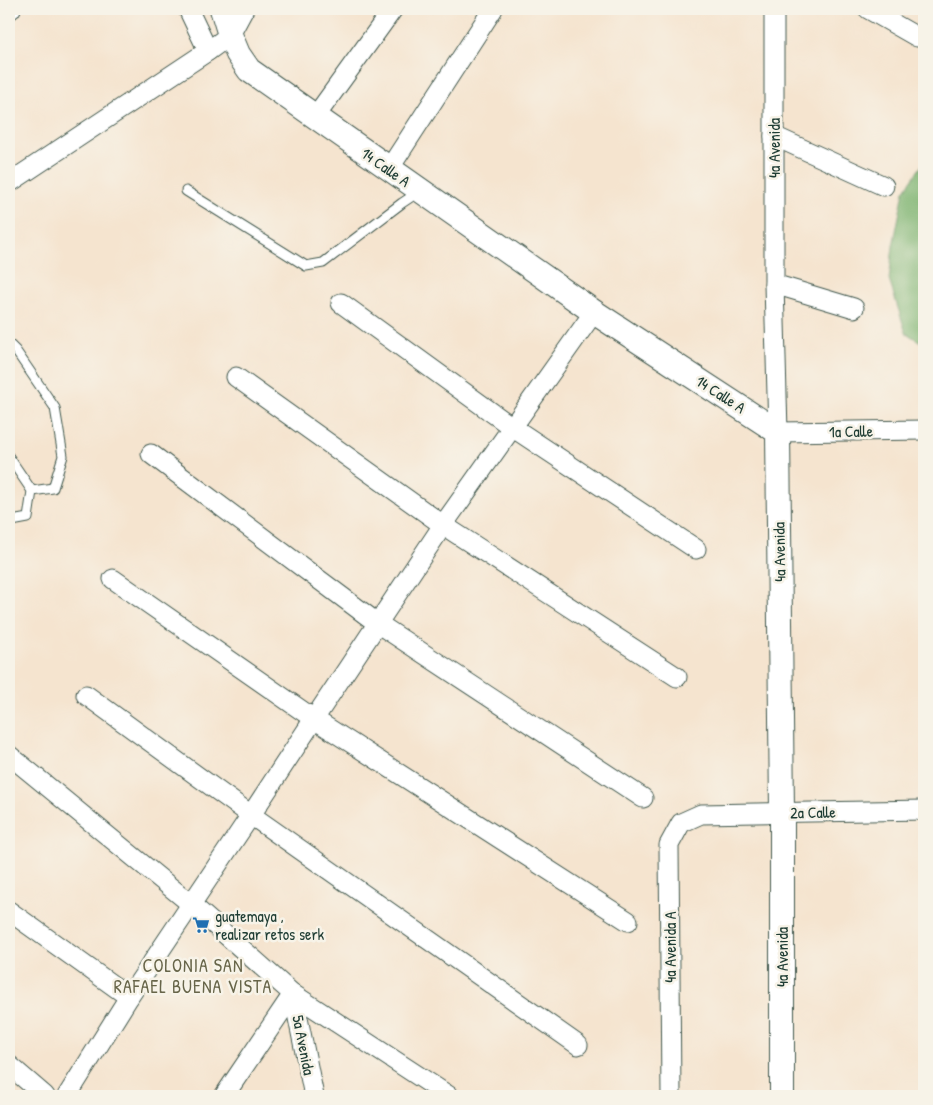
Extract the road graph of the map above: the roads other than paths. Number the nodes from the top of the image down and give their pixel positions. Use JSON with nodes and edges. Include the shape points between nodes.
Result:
{"nodes":[{"id":1,"x":188,"y":9,"type":"edge"},
{"id":2,"x":222,"y":9,"type":"edge"},
{"id":3,"x":244,"y":9,"type":"edge"},
{"id":4,"x":393,"y":9,"type":"edge"},
{"id":5,"x":493,"y":9,"type":"edge"},
{"id":6,"x":774,"y":9,"type":"edge"},
{"id":7,"x":868,"y":9,"type":"edge"},
{"id":8,"x":230,"y":35,"type":"junction"},
{"id":9,"x":917,"y":38,"type":"dead end"},
{"id":10,"x":208,"y":51,"type":"junction"},
{"id":11,"x":315,"y":118,"type":"junction"},
{"id":12,"x":774,"y":136,"type":"junction"},
{"id":13,"x":389,"y":169,"type":"junction"},
{"id":14,"x":9,"y":183,"type":"edge"},
{"id":15,"x":884,"y":186,"type":"dead end"},
{"id":16,"x":420,"y":190,"type":"junction"},
{"id":17,"x":186,"y":191,"type":"dead end"},
{"id":18,"x":774,"y":284,"type":"junction"},
{"id":19,"x":341,"y":303,"type":"dead end"},
{"id":20,"x":854,"y":308,"type":"dead end"},
{"id":21,"x":594,"y":312,"type":"junction"},
{"id":22,"x":9,"y":344,"type":"edge"},
{"id":23,"x":236,"y":377,"type":"dead end"},
{"id":24,"x":512,"y":427,"type":"junction"},
{"id":25,"x":924,"y":430,"type":"edge"},
{"id":26,"x":778,"y":432,"type":"junction"},
{"id":27,"x":151,"y":454,"type":"dead end"},
{"id":28,"x":9,"y":457,"type":"edge"},
{"id":29,"x":32,"y":491,"type":"junction"},
{"id":30,"x":9,"y":521,"type":"edge"},
{"id":31,"x":443,"y":525,"type":"junction"},
{"id":32,"x":696,"y":549,"type":"dead end"},
{"id":33,"x":113,"y":579,"type":"dead end"},
{"id":34,"x":377,"y":623,"type":"junction"},
{"id":35,"x":677,"y":677,"type":"dead end"},
{"id":36,"x":86,"y":695,"type":"dead end"},
{"id":37,"x":314,"y":719,"type":"junction"},
{"id":38,"x":9,"y":755,"type":"edge"},
{"id":39,"x":643,"y":798,"type":"dead end"},
{"id":40,"x":924,"y":810,"type":"edge"},
{"id":41,"x":782,"y":812,"type":"junction"},
{"id":42,"x":701,"y":814,"type":"joint"},
{"id":43,"x":251,"y":815,"type":"junction"},
{"id":44,"x":191,"y":904,"type":"junction"},
{"id":45,"x":9,"y":911,"type":"edge"},
{"id":46,"x":628,"y":921,"type":"dead end"},
{"id":47,"x":293,"y":994,"type":"junction"},
{"id":48,"x":129,"y":997,"type":"junction"},
{"id":49,"x":578,"y":1045,"type":"dead end"},
{"id":50,"x":9,"y":1065,"type":"edge"},
{"id":51,"x":45,"y":1096,"type":"edge"},
{"id":52,"x":67,"y":1096,"type":"edge"},
{"id":53,"x":224,"y":1096,"type":"edge"},
{"id":54,"x":314,"y":1096,"type":"edge"},
{"id":55,"x":450,"y":1096,"type":"edge"},
{"id":56,"x":671,"y":1096,"type":"edge"},
{"id":57,"x":782,"y":1096,"type":"edge"}],
"edges":[{"from":1,"to":10,"type":"street"},
{"from":2,"to":8,"type":"street","name":"14 Calle A"},
{"from":3,"to":8,"type":"street"},
{"from":4,"to":11,"type":"street"},
{"from":5,"to":13,"type":"street"},
{"from":6,"to":12,"type":"street","name":"4a Avenida"},
{"from":7,"to":9,"type":"street"},
{"from":8,"to":10,"type":"street"},
{"from":8,"to":11,"type":"street","name":"14 Calle A","via":[[249,70]]},
{"from":10,"to":14,"type":"street"},
{"from":11,"to":13,"type":"street","name":"14 Calle A"},
{"from":12,"to":15,"type":"street"},
{"from":12,"to":18,"type":"street","name":"4a Avenida"},
{"from":13,"to":16,"type":"street","name":"14 Calle A"},
{"from":16,"to":17,"type":"lane","via":[[323,263],[306,266]]},
{"from":16,"to":21,"type":"street","name":"14 Calle A"},
{"from":18,"to":20,"type":"street"},
{"from":18,"to":26,"type":"street","name":"4a Avenida"},
{"from":19,"to":24,"type":"street"},
{"from":21,"to":24,"type":"street"},
{"from":21,"to":26,"type":"street","name":"14 Calle A"},
{"from":22,"to":29,"type":"lane","via":[[55,408],[63,456],[54,488]]},
{"from":23,"to":31,"type":"street"},
{"from":24,"to":31,"type":"street"},
{"from":24,"to":32,"type":"street"},
{"from":25,"to":26,"type":"street","name":"1a Calle"},
{"from":26,"to":41,"type":"street","name":"4a Avenida"},
{"from":27,"to":34,"type":"street"},
{"from":28,"to":29,"type":"lane"},
{"from":29,"to":30,"type":"lane","via":[[28,518]]},
{"from":31,"to":34,"type":"street"},
{"from":31,"to":35,"type":"street"},
{"from":33,"to":37,"type":"street"},
{"from":34,"to":37,"type":"street"},
{"from":34,"to":39,"type":"street"},
{"from":36,"to":43,"type":"street"},
{"from":37,"to":43,"type":"street"},
{"from":37,"to":46,"type":"street"},
{"from":38,"to":44,"type":"street"},
{"from":40,"to":41,"type":"street","name":"2a Calle"},
{"from":41,"to":42,"type":"street","name":"2a Calle"},
{"from":41,"to":57,"type":"street","name":"4a Avenida"},
{"from":42,"to":56,"type":"street","name":"4a Avenida A","via":[[681,823],[669,845]]},
{"from":43,"to":44,"type":"street"},
{"from":43,"to":49,"type":"street"},
{"from":44,"to":47,"type":"street"},
{"from":44,"to":48,"type":"street"},
{"from":45,"to":48,"type":"street"},
{"from":47,"to":53,"type":"street"},
{"from":47,"to":54,"type":"street","name":"5a Avenida"},
{"from":47,"to":55,"type":"street"},
{"from":48,"to":52,"type":"street"},
{"from":50,"to":51,"type":"street"}]}
